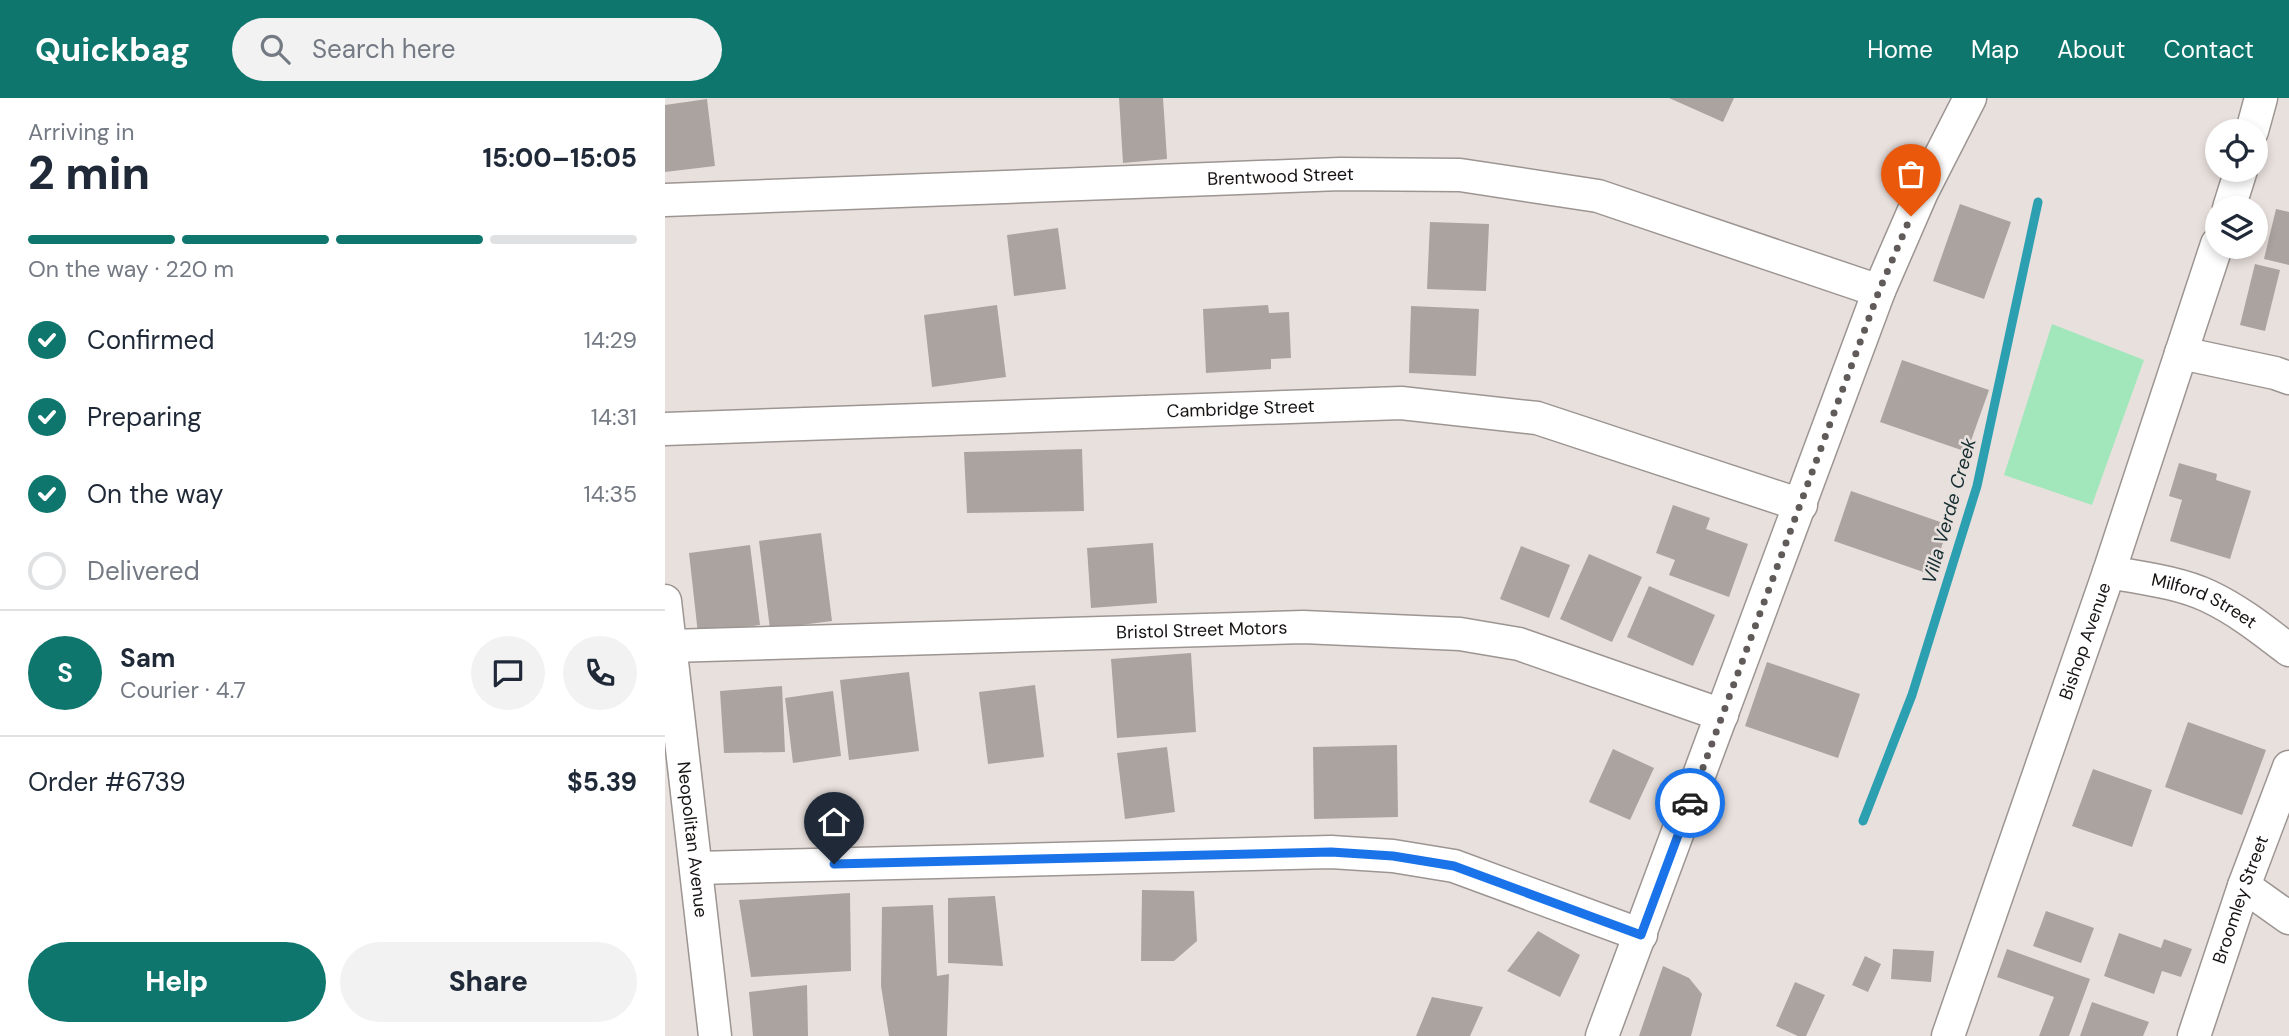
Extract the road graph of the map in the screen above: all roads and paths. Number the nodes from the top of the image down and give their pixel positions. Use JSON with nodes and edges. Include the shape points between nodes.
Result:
{"nodes":[{"id":1,"x":1970,"y":98,"type":"edge"},
{"id":2,"x":2261,"y":98,"type":"edge"},
{"id":3,"x":2255,"y":119,"type":"edge"},
{"id":4,"x":665,"y":200,"type":"edge"},
{"id":5,"x":2212,"y":259,"type":"edge"},
{"id":6,"x":1879,"y":291,"type":"junction"},
{"id":7,"x":2181,"y":353,"type":"junction"},
{"id":8,"x":2289,"y":378,"type":"edge"},
{"id":9,"x":665,"y":429,"type":"edge"},
{"id":10,"x":1801,"y":505,"type":"junction"},
{"id":11,"x":2109,"y":572,"type":"junction"},
{"id":12,"x":665,"y":601,"type":"edge"},
{"id":13,"x":670,"y":646,"type":"junction"},
{"id":14,"x":2289,"y":650,"type":"edge"},
{"id":15,"x":1723,"y":715,"type":"junction"},
{"id":16,"x":2289,"y":767,"type":"edge"},
{"id":17,"x":697,"y":868,"type":"junction"},
{"id":18,"x":2244,"y":886,"type":"junction"},
{"id":19,"x":2289,"y":918,"type":"edge"},
{"id":20,"x":1641,"y":935,"type":"junction"},
{"id":21,"x":715,"y":1036,"type":"edge"},
{"id":22,"x":1602,"y":1036,"type":"edge"},
{"id":23,"x":1948,"y":1036,"type":"edge"},
{"id":24,"x":2194,"y":1036,"type":"edge"}],
"edges":[{"from":1,"to":6,"type":"street"},
{"from":2,"to":3,"type":"street"},
{"from":4,"to":6,"type":"street","name":"Brentwood Street","via":[[1340,174],[1460,175],[1598,196]]},
{"from":5,"to":7,"type":"street","name":"Bishop Avenue"},
{"from":6,"to":10,"type":"street"},
{"from":7,"to":8,"type":"street"},
{"from":7,"to":11,"type":"street","name":"Bishop Avenue"},
{"from":9,"to":10,"type":"street","name":"Cambridge Street","via":[[1401,403],[1537,418]]},
{"from":10,"to":15,"type":"street"},
{"from":11,"to":14,"type":"street","name":"Milford Street","via":[[2206,595],[2243,615]]},
{"from":11,"to":23,"type":"street","name":"Bishop Avenue"},
{"from":12,"to":13,"type":"street","name":"Neopolitan Avenue"},
{"from":13,"to":15,"type":"street","name":"Bristol Street Motors","via":[[1303,627],[1460,634],[1520,644]]},
{"from":13,"to":17,"type":"street","name":"Neopolitan Avenue"},
{"from":15,"to":20,"type":"street"},
{"from":16,"to":18,"type":"street","name":"Broomley Street"},
{"from":17,"to":20,"type":"street","via":[[1331,852],[1393,856],[1454,866]]},
{"from":17,"to":21,"type":"street","name":"Neopolitan Avenue"},
{"from":18,"to":19,"type":"street"},
{"from":18,"to":24,"type":"street","name":"Broomley Street"},
{"from":20,"to":22,"type":"street"}]}
